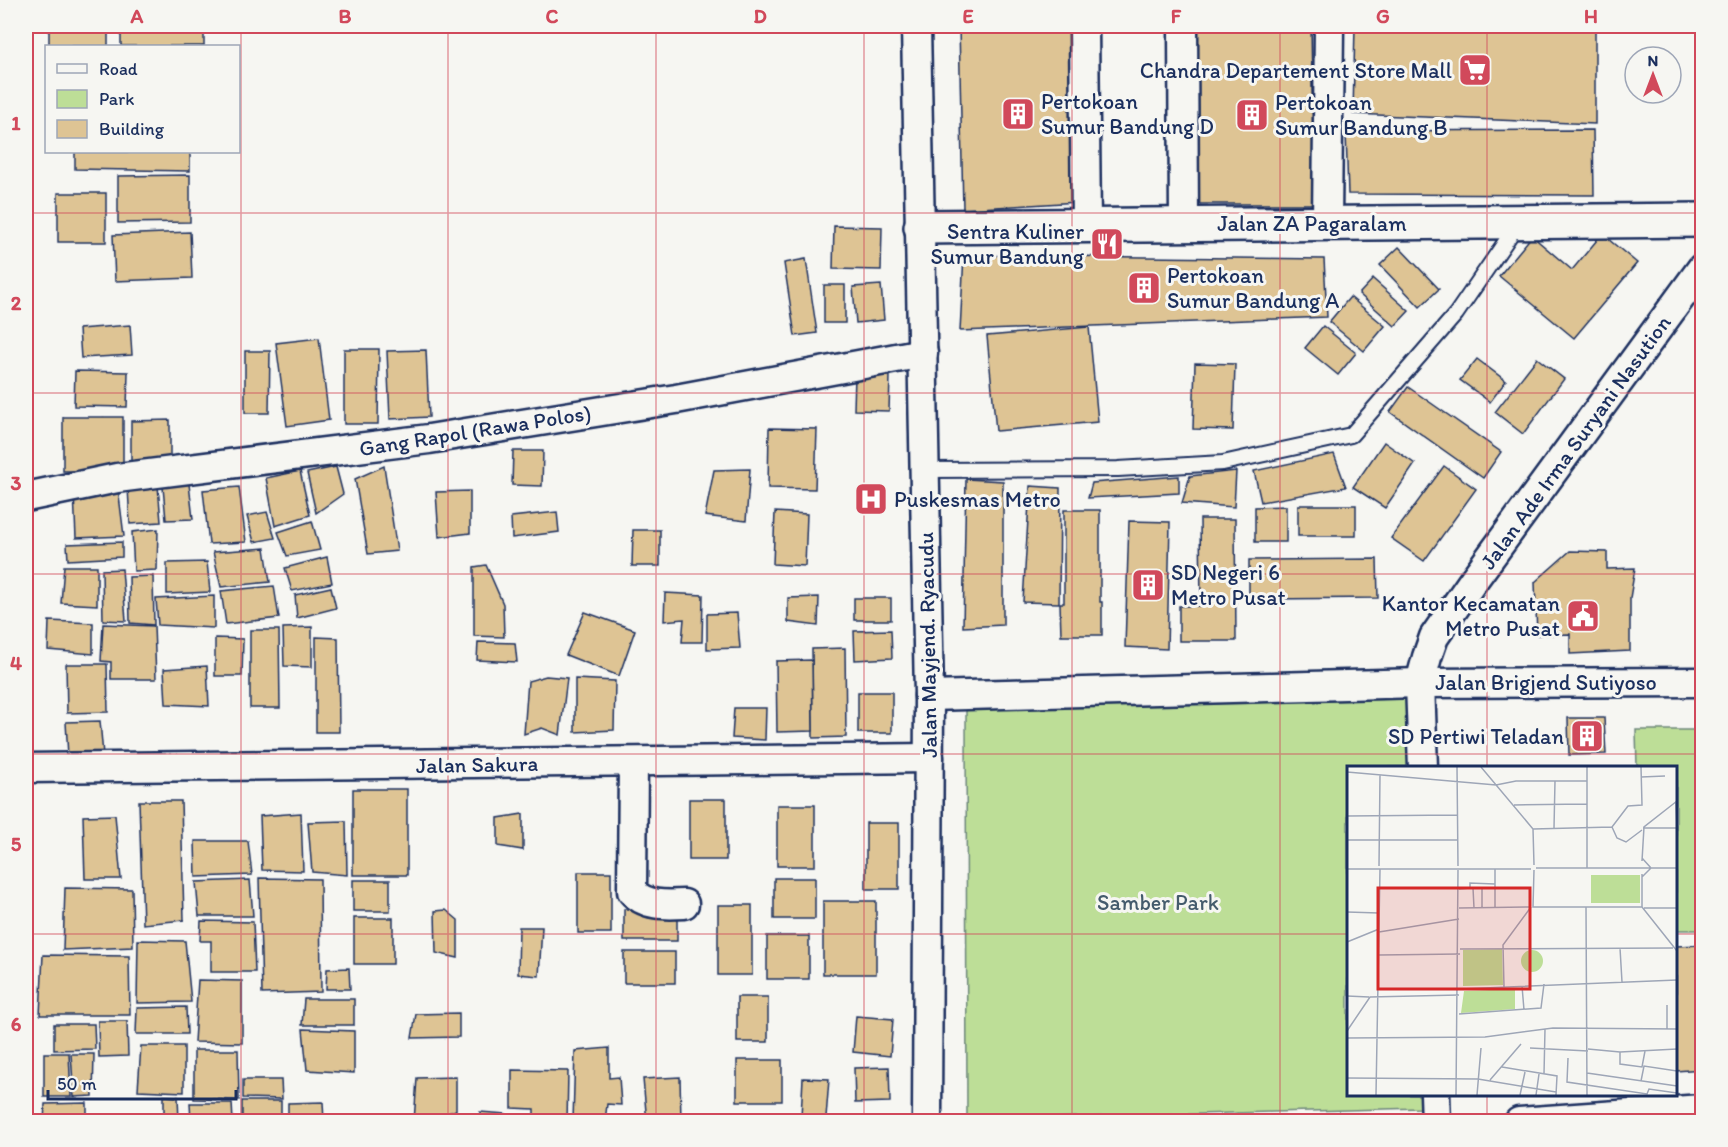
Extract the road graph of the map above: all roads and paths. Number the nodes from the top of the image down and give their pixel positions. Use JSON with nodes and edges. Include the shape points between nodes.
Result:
{"nodes":[{"id":1,"x":915,"y":26,"type":"edge"},
{"id":2,"x":1084,"y":26,"type":"edge"},
{"id":3,"x":1183,"y":26,"type":"edge"},
{"id":4,"x":1329,"y":26,"type":"edge"},
{"id":5,"x":1702,"y":220,"type":"edge"},
{"id":6,"x":1520,"y":221,"type":"junction"},
{"id":7,"x":1327,"y":222,"type":"junction"},
{"id":8,"x":1184,"y":224,"type":"junction"},
{"id":9,"x":1086,"y":225,"type":"junction"},
{"id":10,"x":921,"y":227,"type":"junction"},
{"id":11,"x":1702,"y":268,"type":"edge"},
{"id":12,"x":923,"y":353,"type":"junction"},
{"id":13,"x":925,"y":470,"type":"junction"},
{"id":14,"x":26,"y":497,"type":"edge"},
{"id":15,"x":1702,"y":682,"type":"edge"},
{"id":16,"x":1420,"y":683,"type":"junction"},
{"id":17,"x":929,"y":696,"type":"junction"},
{"id":18,"x":929,"y":758,"type":"junction"},
{"id":19,"x":633,"y":762,"type":"junction"},
{"id":20,"x":1423,"y":766,"type":"edge"},
{"id":21,"x":26,"y":768,"type":"edge"},
{"id":22,"x":684,"y":904,"type":"dead end"},
{"id":23,"x":1435,"y":1096,"type":"edge"},
{"id":24,"x":1702,"y":1109,"type":"edge"},
{"id":25,"x":1641,"y":1117,"type":"edge"},
{"id":26,"x":927,"y":1122,"type":"edge"},
{"id":27,"x":1436,"y":1122,"type":"edge"},
{"id":28,"x":1519,"y":1122,"type":"edge"}],
"edges":[{"from":1,"to":10,"type":"street","name":"Jalan Mayjend. Ryacudu"},
{"from":2,"to":9,"type":"street"},
{"from":3,"to":8,"type":"street"},
{"from":4,"to":7,"type":"street"},
{"from":5,"to":6,"type":"street","name":"Jalan ZA Pagaralam"},
{"from":6,"to":7,"type":"street","name":"Jalan ZA Pagaralam"},
{"from":6,"to":13,"type":"lane","via":[[1456,315],[1351,435],[1223,463],[1118,469]]},
{"from":7,"to":8,"type":"street","name":"Jalan ZA Pagaralam"},
{"from":8,"to":9,"type":"street","name":"Jalan ZA Pagaralam"},
{"from":9,"to":10,"type":"street","name":"Jalan ZA Pagaralam"},
{"from":10,"to":12,"type":"street","name":"Jalan Mayjend. Ryacudu"},
{"from":11,"to":16,"type":"street","name":"Jalan Ade Irma Suryani Nasution","via":[[1434,637]]},
{"from":12,"to":13,"type":"street","name":"Jalan Mayjend. Ryacudu"},
{"from":12,"to":14,"type":"street","name":"Gang Rapol (Rawa Polos)","via":[[429,439],[117,478]]},
{"from":13,"to":17,"type":"street","name":"Jalan Mayjend. Ryacudu"},
{"from":15,"to":16,"type":"street","name":"Jalan Brigjend Sutiyoso"},
{"from":16,"to":17,"type":"street","name":"Jalan Brigjend Sutiyoso"},
{"from":16,"to":20,"type":"street","name":"Jalan Ade Irma Suryani Nasution"},
{"from":17,"to":18,"type":"street","name":"Jalan Mayjend. Ryacudu"},
{"from":18,"to":19,"type":"street","name":"Jalan Sakura"},
{"from":18,"to":26,"type":"street","name":"Jalan Mayjend. Ryacudu"},
{"from":19,"to":21,"type":"street","name":"Jalan Sakura"},
{"from":19,"to":22,"type":"street","via":[[632,891],[649,902]]},
{"from":23,"to":27,"type":"street"},
{"from":24,"to":25,"type":"street"},
{"from":25,"to":28,"type":"street"}]}
